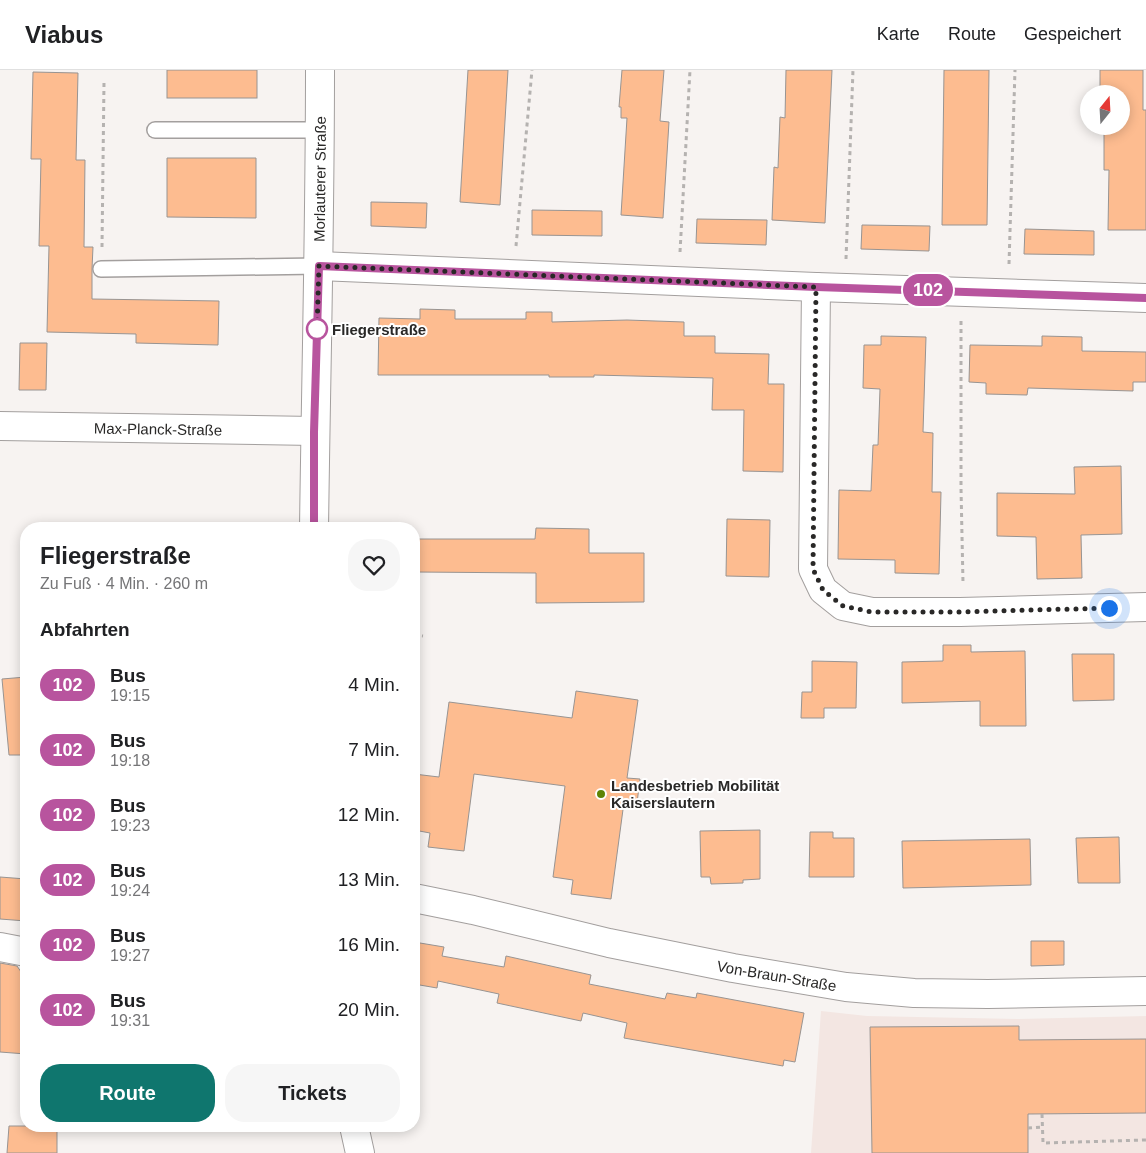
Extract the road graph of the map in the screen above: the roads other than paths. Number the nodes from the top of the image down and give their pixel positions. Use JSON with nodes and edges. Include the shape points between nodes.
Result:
{"nodes":[{"id":1,"x":320,"y":70,"type":"edge"},
{"id":2,"x":155,"y":130,"type":"dead end"},
{"id":3,"x":320,"y":130,"type":"junction"},
{"id":4,"x":319,"y":266,"type":"junction"},
{"id":5,"x":102,"y":268,"type":"road end"},
{"id":6,"x":816,"y":287,"type":"junction"},
{"id":7,"x":1146,"y":298,"type":"edge"},
{"id":8,"x":0,"y":426,"type":"edge"},
{"id":9,"x":314,"y":432,"type":"junction"},
{"id":10,"x":314,"y":522,"type":"edge"},
{"id":11,"x":1146,"y":607,"type":"edge"},
{"id":12,"x":420,"y":899,"type":"edge"},
{"id":13,"x":0,"y":947,"type":"edge"},
{"id":14,"x":20,"y":951,"type":"edge"},
{"id":15,"x":1146,"y":991,"type":"edge"},
{"id":16,"x":355,"y":1132,"type":"edge"},
{"id":17,"x":360,"y":1153,"type":"edge"}],
"edges":[{"from":1,"to":3,"type":"street","name":"Morlauterer Straße"},
{"from":2,"to":3,"type":"lane"},
{"from":3,"to":4,"type":"street","name":"Morlauterer Straße"},
{"from":4,"to":5,"type":"lane"},
{"from":4,"to":6,"type":"street"},
{"from":4,"to":9,"type":"street","name":"Morlauterer Straße"},
{"from":6,"to":7,"type":"street"},
{"from":6,"to":11,"type":"street","via":[[813,569],[823,590],[843,606],[872,612]]},
{"from":8,"to":9,"type":"street","name":"Max-Planck-Straße"},
{"from":9,"to":10,"type":"street","name":"Morlauterer Straße"},
{"from":12,"to":15,"type":"street","name":"Von-Braun-Straße","via":[[609,943],[846,987],[988,994]]},
{"from":13,"to":14,"type":"street"},
{"from":16,"to":17,"type":"street"}]}
